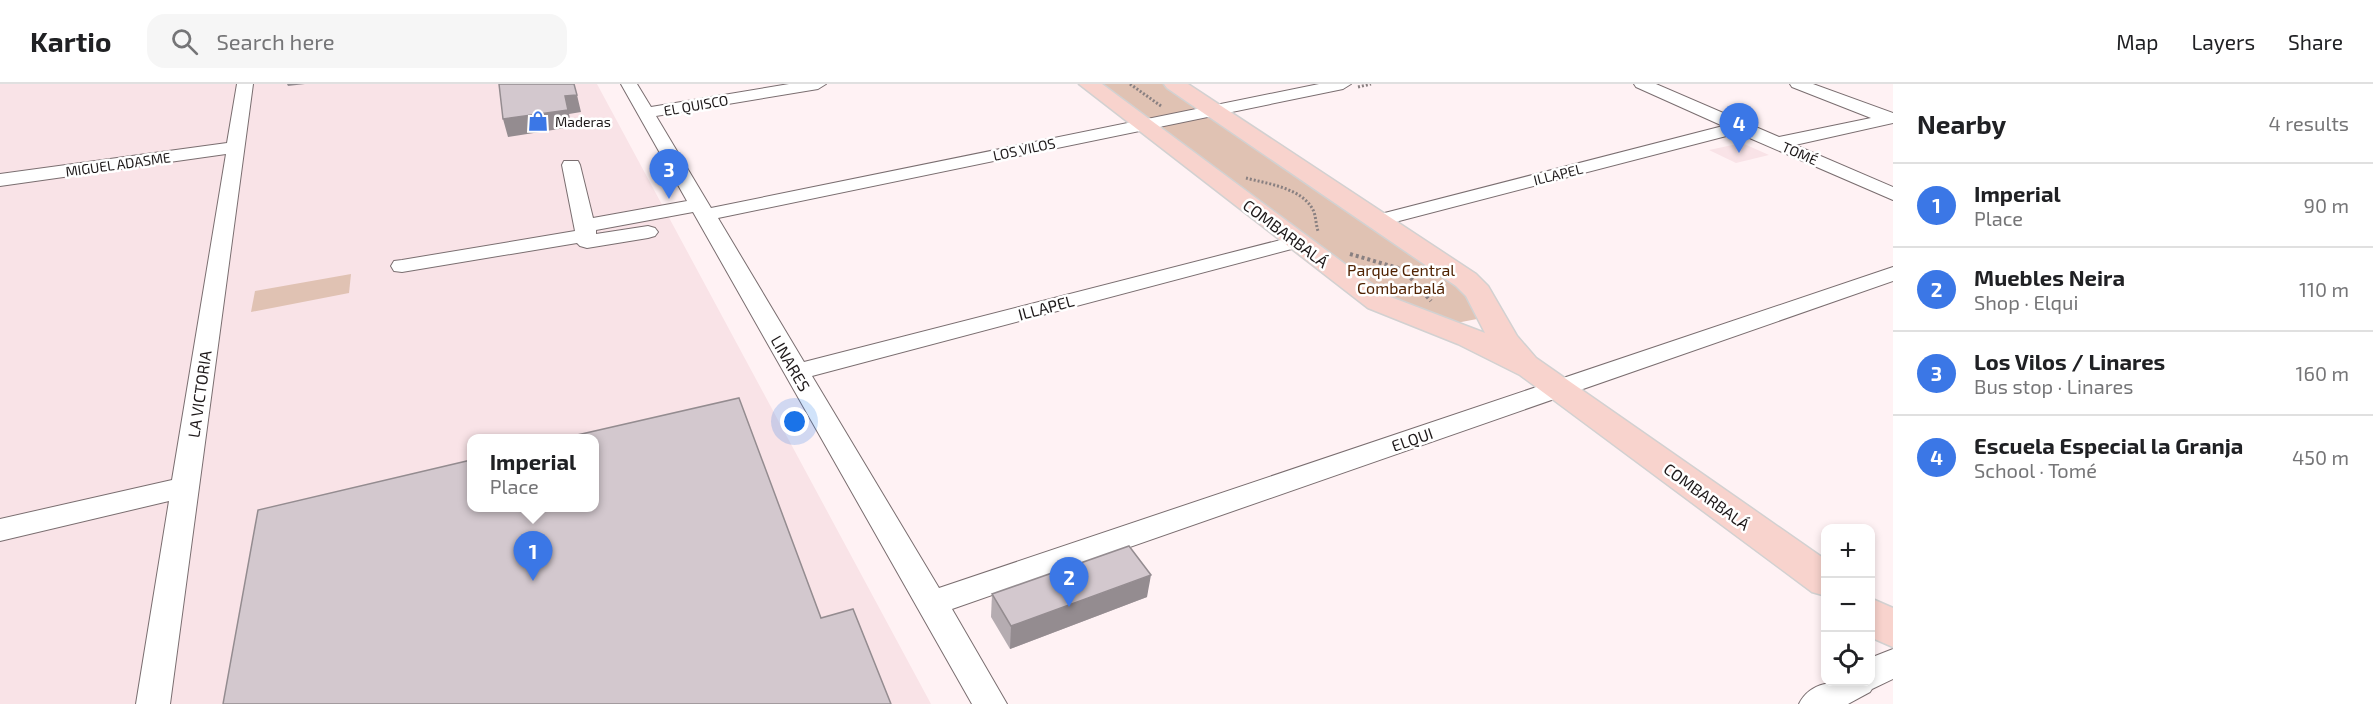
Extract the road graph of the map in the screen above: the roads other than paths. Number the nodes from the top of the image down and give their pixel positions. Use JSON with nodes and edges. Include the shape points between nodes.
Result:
{"nodes":[{"id":1,"x":244,"y":84,"type":"edge"},
{"id":2,"x":629,"y":84,"type":"edge"},
{"id":3,"x":818,"y":84,"type":"edge"},
{"id":4,"x":1089,"y":84,"type":"edge"},
{"id":5,"x":1174,"y":84,"type":"edge"},
{"id":6,"x":1342,"y":84,"type":"edge"},
{"id":7,"x":1642,"y":84,"type":"edge"},
{"id":8,"x":1803,"y":84,"type":"edge"},
{"id":9,"x":1213,"y":110,"type":"junction"},
{"id":10,"x":646,"y":113,"type":"junction"},
{"id":11,"x":1892,"y":119,"type":"edge"},
{"id":12,"x":1143,"y":125,"type":"junction"},
{"id":13,"x":1740,"y":127,"type":"junction"},
{"id":14,"x":1778,"y":143,"type":"junction"},
{"id":15,"x":235,"y":147,"type":"junction"},
{"id":16,"x":571,"y":165,"type":"dead end"},
{"id":17,"x":0,"y":180,"type":"edge"},
{"id":18,"x":1893,"y":194,"type":"edge"},
{"id":19,"x":702,"y":210,"type":"junction"},
{"id":20,"x":1376,"y":221,"type":"junction"},
{"id":21,"x":586,"y":230,"type":"junction"},
{"id":22,"x":648,"y":232,"type":"dead end"},
{"id":23,"x":1307,"y":237,"type":"junction"},
{"id":24,"x":402,"y":266,"type":"dead end"},
{"id":25,"x":1893,"y":274,"type":"edge"},
{"id":26,"x":1491,"y":316,"type":"junction"},
{"id":27,"x":1442,"y":317,"type":"junction"},
{"id":28,"x":1531,"y":368,"type":"junction"},
{"id":29,"x":796,"y":372,"type":"junction"},
{"id":30,"x":1560,"y":389,"type":"junction"},
{"id":31,"x":185,"y":487,"type":"junction"},
{"id":32,"x":0,"y":530,"type":"edge"},
{"id":33,"x":1822,"y":578,"type":"edge"},
{"id":34,"x":931,"y":604,"type":"junction"},
{"id":35,"x":1875,"y":617,"type":"edge"},
{"id":36,"x":1893,"y":630,"type":"edge"},
{"id":37,"x":1893,"y":663,"type":"edge"},
{"id":38,"x":1875,"y":672,"type":"edge"},
{"id":39,"x":1849,"y":686,"type":"edge"},
{"id":40,"x":153,"y":704,"type":"edge"},
{"id":41,"x":990,"y":704,"type":"edge"},
{"id":42,"x":1816,"y":704,"type":"edge"}],
"edges":[{"from":1,"to":15,"type":"street","name":"LA VICTORIA"},
{"from":2,"to":10,"type":"street","name":"LINARES"},
{"from":3,"to":10,"type":"street","name":"EL QUISCO"},
{"from":4,"to":12,"type":"main road","name":"COMBARBALÁ"},
{"from":5,"to":9,"type":"main road","name":"COMBARBALÁ"},
{"from":6,"to":9,"type":"street","name":"LOS VILOS"},
{"from":7,"to":13,"type":"street","name":"TOMÉ"},
{"from":8,"to":11,"type":"street"},
{"from":9,"to":12,"type":"street","name":"LOS VILOS"},
{"from":9,"to":20,"type":"main road","name":"COMBARBALÁ"},
{"from":10,"to":19,"type":"street","name":"LINARES"},
{"from":11,"to":14,"type":"street"},
{"from":12,"to":19,"type":"street","name":"LOS VILOS"},
{"from":12,"to":23,"type":"main road","name":"COMBARBALÁ"},
{"from":13,"to":14,"type":"street","name":"TOMÉ"},
{"from":13,"to":20,"type":"street","name":"ILLAPEL"},
{"from":14,"to":18,"type":"street","name":"TOMÉ"},
{"from":15,"to":17,"type":"street","name":"MIGUEL ADASME"},
{"from":15,"to":31,"type":"street","name":"LA VICTORIA"},
{"from":16,"to":21,"type":"street"},
{"from":19,"to":21,"type":"street","name":"LOS VILOS"},
{"from":19,"to":29,"type":"street","name":"LINARES"},
{"from":20,"to":26,"type":"main road","name":"COMBARBALÁ","via":[[1466,280],[1478,292]]},
{"from":21,"to":22,"type":"street","via":[[587,242]]},
{"from":21,"to":24,"type":"street","name":"LOS VILOS"},
{"from":23,"to":27,"type":"main road","name":"COMBARBALÁ","via":[[1387,307]]},
{"from":23,"to":29,"type":"street","name":"ILLAPEL"},
{"from":25,"to":30,"type":"street","name":"ELQUI"},
{"from":26,"to":27,"type":"main road","via":[[1475,328]]},
{"from":26,"to":28,"type":"main road","name":"COMBARBALÁ","via":[[1504,340]]},
{"from":27,"to":28,"type":"main road","name":"COMBARBALÁ"},
{"from":28,"to":30,"type":"main road","name":"COMBARBALÁ"},
{"from":29,"to":34,"type":"street","name":"LINARES"},
{"from":30,"to":33,"type":"main road","name":"COMBARBALÁ"},
{"from":30,"to":34,"type":"street","name":"ELQUI"},
{"from":31,"to":32,"type":"street"},
{"from":31,"to":40,"type":"street","name":"LA VICTORIA"},
{"from":34,"to":41,"type":"street","name":"LINARES"},
{"from":35,"to":36,"type":"main road"},
{"from":37,"to":38,"type":"street"},
{"from":39,"to":42,"type":"street"}]}
